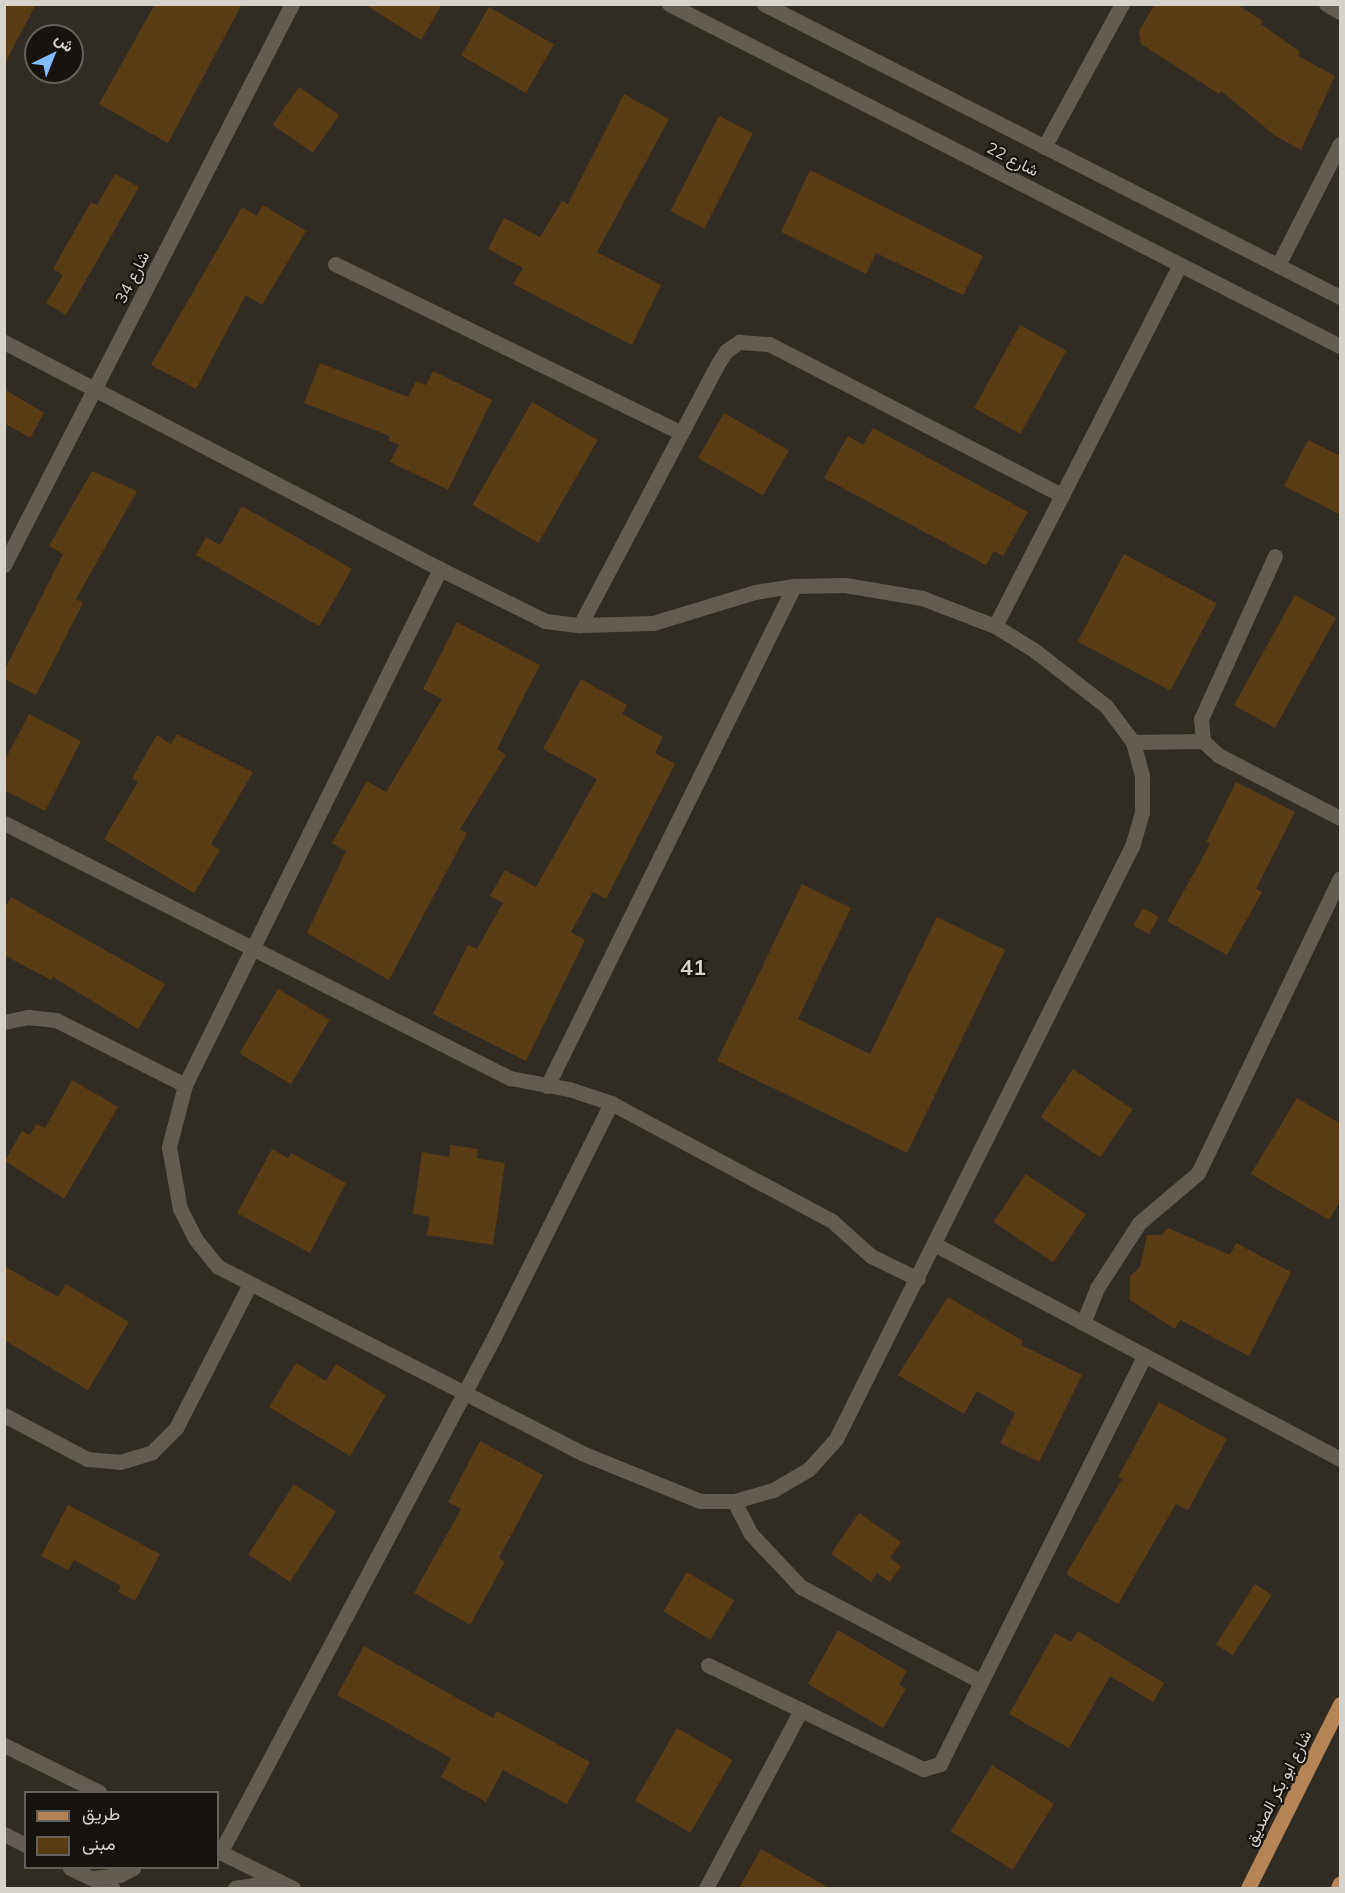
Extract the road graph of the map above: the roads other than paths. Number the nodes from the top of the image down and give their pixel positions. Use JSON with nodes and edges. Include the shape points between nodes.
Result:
{"nodes":[{"id":1,"x":292,"y":4,"type":"edge"},
{"id":2,"x":669,"y":4,"type":"edge"},
{"id":3,"x":764,"y":4,"type":"edge"},
{"id":4,"x":1122,"y":4,"type":"edge"},
{"id":5,"x":1326,"y":4,"type":"edge"},
{"id":6,"x":1341,"y":12,"type":"edge"},
{"id":7,"x":1341,"y":144,"type":"edge"},
{"id":8,"x":1044,"y":147,"type":"junction"},
{"id":9,"x":335,"y":264,"type":"dead end"},
{"id":10,"x":1180,"y":265,"type":"junction"},
{"id":11,"x":1278,"y":265,"type":"junction"},
{"id":12,"x":1341,"y":297,"type":"edge"},
{"id":13,"x":4,"y":342,"type":"edge"},
{"id":14,"x":1341,"y":346,"type":"edge"},
{"id":15,"x":95,"y":389,"type":"junction"},
{"id":16,"x":681,"y":433,"type":"junction"},
{"id":17,"x":1062,"y":495,"type":"junction"},
{"id":18,"x":1275,"y":556,"type":"dead end"},
{"id":19,"x":4,"y":565,"type":"edge"},
{"id":20,"x":440,"y":570,"type":"junction"},
{"id":21,"x":795,"y":586,"type":"junction"},
{"id":22,"x":580,"y":625,"type":"junction"},
{"id":23,"x":995,"y":626,"type":"junction"},
{"id":24,"x":1203,"y":741,"type":"junction"},
{"id":25,"x":1133,"y":742,"type":"junction"},
{"id":26,"x":1341,"y":818,"type":"edge"},
{"id":27,"x":4,"y":823,"type":"edge"},
{"id":28,"x":1341,"y":878,"type":"edge"},
{"id":29,"x":252,"y":950,"type":"junction"},
{"id":30,"x":4,"y":1022,"type":"edge"},
{"id":31,"x":185,"y":1085,"type":"junction"},
{"id":32,"x":548,"y":1086,"type":"junction"},
{"id":33,"x":611,"y":1103,"type":"junction"},
{"id":34,"x":936,"y":1245,"type":"junction"},
{"id":35,"x":918,"y":1280,"type":"junction"},
{"id":36,"x":250,"y":1284,"type":"junction"},
{"id":37,"x":1083,"y":1323,"type":"junction"},
{"id":38,"x":1145,"y":1355,"type":"junction"},
{"id":39,"x":464,"y":1394,"type":"junction"},
{"id":40,"x":4,"y":1415,"type":"edge"},
{"id":41,"x":1341,"y":1459,"type":"edge"},
{"id":42,"x":734,"y":1501,"type":"junction"},
{"id":43,"x":708,"y":1665,"type":"dead end"},
{"id":44,"x":980,"y":1681,"type":"junction"},
{"id":45,"x":1341,"y":1704,"type":"edge"},
{"id":46,"x":801,"y":1710,"type":"junction"},
{"id":47,"x":4,"y":1745,"type":"edge"},
{"id":48,"x":97,"y":1791,"type":"edge"},
{"id":49,"x":4,"y":1834,"type":"edge"},
{"id":50,"x":24,"y":1844,"type":"edge"},
{"id":51,"x":219,"y":1852,"type":"edge"},
{"id":52,"x":72,"y":1869,"type":"edge"},
{"id":53,"x":131,"y":1869,"type":"edge"},
{"id":54,"x":91,"y":1878,"type":"junction"},
{"id":55,"x":278,"y":1881,"type":"junction"},
{"id":56,"x":1341,"y":1883,"type":"edge"},
{"id":57,"x":112,"y":1888,"type":"edge"},
{"id":58,"x":235,"y":1888,"type":"edge"},
{"id":59,"x":293,"y":1888,"type":"edge"},
{"id":60,"x":706,"y":1888,"type":"edge"},
{"id":61,"x":1248,"y":1888,"type":"edge"},
{"id":62,"x":1338,"y":1888,"type":"edge"}],
"edges":[{"from":1,"to":15,"type":"street","name":"شارع 34"},
{"from":2,"to":10,"type":"street","name":"شارع 22"},
{"from":3,"to":8,"type":"street","name":"شارع 22"},
{"from":4,"to":8,"type":"street"},
{"from":5,"to":6,"type":"street"},
{"from":7,"to":11,"type":"street"},
{"from":8,"to":11,"type":"street","name":"شارع 22"},
{"from":9,"to":16,"type":"street"},
{"from":10,"to":14,"type":"street","name":"شارع 22"},
{"from":10,"to":17,"type":"street"},
{"from":11,"to":12,"type":"street","name":"شارع 22"},
{"from":13,"to":15,"type":"street"},
{"from":15,"to":19,"type":"street","name":"شارع 34"},
{"from":15,"to":20,"type":"street"},
{"from":16,"to":17,"type":"street","via":[[726,351],[740,342],[754,340]]},
{"from":16,"to":22,"type":"street"},
{"from":17,"to":23,"type":"street"},
{"from":18,"to":24,"type":"street","via":[[1201,719]]},
{"from":20,"to":22,"type":"street","via":[[545,621]]},
{"from":20,"to":29,"type":"street"},
{"from":21,"to":22,"type":"street","via":[[755,592],[653,623]]},
{"from":21,"to":23,"type":"street","via":[[884,590]]},
{"from":21,"to":32,"type":"street"},
{"from":23,"to":25,"type":"street","via":[[1073,678],[1106,706]]},
{"from":24,"to":25,"type":"street"},
{"from":24,"to":26,"type":"street","via":[[1218,755]]},
{"from":25,"to":34,"type":"street","via":[[1142,776],[1142,812],[1132,846]]},
{"from":27,"to":29,"type":"street"},
{"from":28,"to":37,"type":"street","via":[[1198,1173],[1167,1196],[1133,1230],[1097,1288]]},
{"from":29,"to":31,"type":"street"},
{"from":29,"to":32,"type":"street","via":[[510,1078]]},
{"from":30,"to":31,"type":"street","via":[[28,1017],[56,1020]]},
{"from":31,"to":36,"type":"street","via":[[170,1147],[180,1209],[196,1240],[218,1267]]},
{"from":32,"to":33,"type":"street"},
{"from":33,"to":35,"type":"street","via":[[842,1226],[871,1256]]},
{"from":33,"to":39,"type":"street"},
{"from":34,"to":35,"type":"street"},
{"from":34,"to":37,"type":"street"},
{"from":35,"to":42,"type":"street","via":[[836,1439],[808,1469],[773,1490]]},
{"from":36,"to":39,"type":"street"},
{"from":36,"to":40,"type":"street","via":[[176,1428],[152,1452],[120,1462],[87,1459]]},
{"from":37,"to":38,"type":"street"},
{"from":38,"to":41,"type":"street"},
{"from":38,"to":44,"type":"street"},
{"from":39,"to":42,"type":"street","via":[[582,1453],[700,1501]]},
{"from":39,"to":51,"type":"street"},
{"from":42,"to":44,"type":"street","via":[[751,1534],[801,1587]]},
{"from":43,"to":46,"type":"street"},
{"from":44,"to":46,"type":"street","via":[[939,1764],[933,1768],[923,1769]]},
{"from":45,"to":61,"type":"main road","name":"شارع ابو بكر الصديق"},
{"from":46,"to":60,"type":"street"},
{"from":47,"to":48,"type":"street"},
{"from":49,"to":50,"type":"street"},
{"from":51,"to":55,"type":"street"},
{"from":52,"to":54,"type":"street"},
{"from":53,"to":54,"type":"street","via":[[120,1875]]},
{"from":54,"to":57,"type":"street"},
{"from":55,"to":58,"type":"street"},
{"from":55,"to":59,"type":"street"},
{"from":56,"to":62,"type":"main road"}]}
